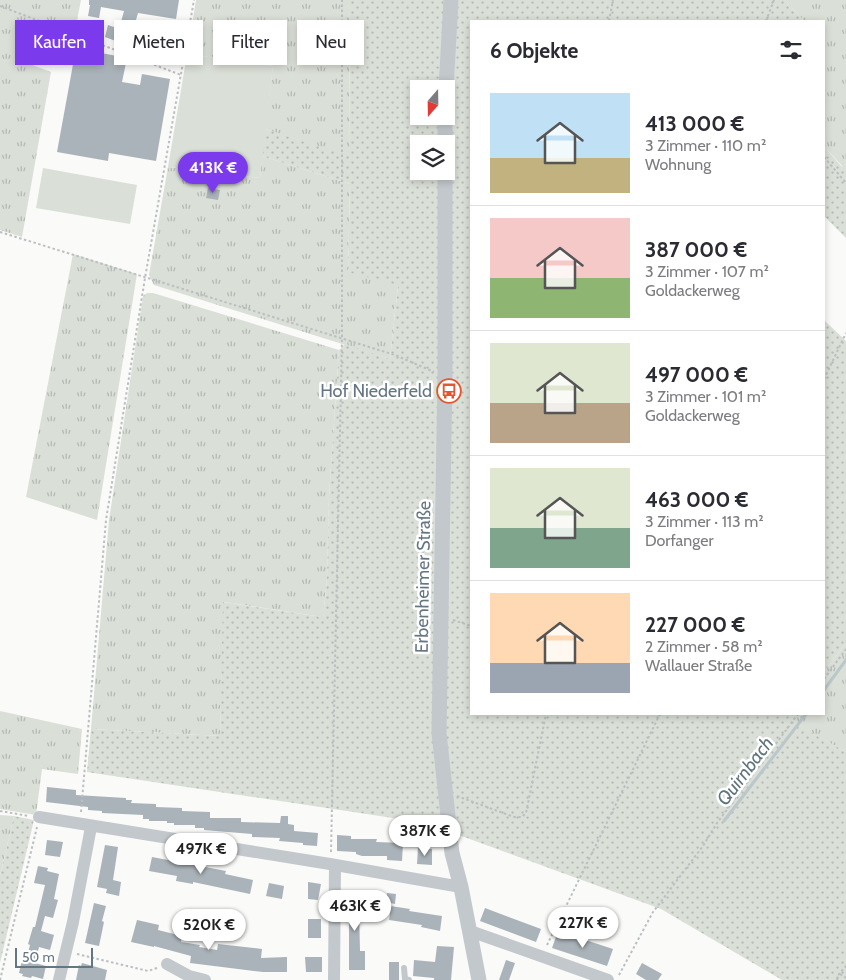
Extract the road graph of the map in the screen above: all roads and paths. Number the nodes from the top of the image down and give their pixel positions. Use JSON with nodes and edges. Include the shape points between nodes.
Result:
{"nodes":[{"id":1,"x":194,"y":0,"type":"edge"},
{"id":2,"x":342,"y":0,"type":"edge"},
{"id":3,"x":451,"y":0,"type":"edge"},
{"id":4,"x":613,"y":0,"type":"edge"},
{"id":5,"x":774,"y":0,"type":"edge"},
{"id":6,"x":0,"y":6,"type":"edge"},
{"id":7,"x":609,"y":20,"type":"edge"},
{"id":8,"x":766,"y":20,"type":"edge"},
{"id":9,"x":181,"y":75,"type":"junction"},
{"id":10,"x":447,"y":80,"type":"edge"},
{"id":11,"x":825,"y":158,"type":"edge"},
{"id":12,"x":445,"y":180,"type":"edge"},
{"id":13,"x":846,"y":183,"type":"edge"},
{"id":14,"x":0,"y":232,"type":"edge"},
{"id":15,"x":145,"y":278,"type":"junction"},
{"id":16,"x":846,"y":333,"type":"edge"},
{"id":17,"x":342,"y":338,"type":"junction"},
{"id":18,"x":445,"y":377,"type":"junction"},
{"id":19,"x":825,"y":377,"type":"edge"},
{"id":20,"x":441,"y":617,"type":"junction"},
{"id":21,"x":470,"y":626,"type":"edge"},
{"id":22,"x":846,"y":649,"type":"edge"},
{"id":23,"x":825,"y":678,"type":"edge"},
{"id":24,"x":546,"y":715,"type":"edge"},
{"id":25,"x":660,"y":715,"type":"edge"},
{"id":26,"x":797,"y":715,"type":"edge"},
{"id":27,"x":446,"y":792,"type":"junction"},
{"id":28,"x":0,"y":811,"type":"edge"},
{"id":29,"x":39,"y":817,"type":"junction"},
{"id":30,"x":86,"y":826,"type":"junction"},
{"id":31,"x":333,"y":865,"type":"junction"},
{"id":32,"x":461,"y":888,"type":"junction"},
{"id":33,"x":470,"y":931,"type":"junction"},
{"id":34,"x":66,"y":951,"type":"junction"},
{"id":35,"x":541,"y":956,"type":"junction"},
{"id":36,"x":167,"y":964,"type":"joint"},
{"id":37,"x":846,"y":966,"type":"edge"},
{"id":38,"x":404,"y":968,"type":"dead end"},
{"id":39,"x":839,"y":974,"type":"junction"},
{"id":40,"x":846,"y":978,"type":"edge"},
{"id":41,"x":0,"y":980,"type":"edge"},
{"id":42,"x":59,"y":980,"type":"edge"},
{"id":43,"x":206,"y":980,"type":"edge"},
{"id":44,"x":334,"y":980,"type":"edge"},
{"id":45,"x":409,"y":980,"type":"edge"},
{"id":46,"x":479,"y":980,"type":"edge"},
{"id":47,"x":608,"y":980,"type":"edge"},
{"id":48,"x":616,"y":980,"type":"edge"},
{"id":49,"x":837,"y":980,"type":"edge"}],
"edges":[{"from":1,"to":9,"type":"path"},
{"from":2,"to":17,"type":"path"},
{"from":3,"to":10,"type":"street"},
{"from":4,"to":7,"type":"path"},
{"from":5,"to":8,"type":"path"},
{"from":6,"to":9,"type":"path"},
{"from":9,"to":15,"type":"path"},
{"from":11,"to":13,"type":"path"},
{"from":12,"to":18,"type":"street","name":"Erbenheimer Straße"},
{"from":14,"to":15,"type":"path"},
{"from":15,"to":17,"type":"path"},
{"from":15,"to":30,"type":"path","via":[[106,520]]},
{"from":16,"to":19,"type":"path"},
{"from":17,"to":18,"type":"path","via":[[394,355]]},
{"from":17,"to":31,"type":"path"},
{"from":18,"to":20,"type":"street","name":"Erbenheimer Straße"},
{"from":20,"to":21,"type":"path"},
{"from":20,"to":27,"type":"street","name":"Erbenheimer Straße","via":[[439,733]]},
{"from":22,"to":23,"type":"path"},
{"from":24,"to":27,"type":"path","via":[[526,813],[522,817]]},
{"from":25,"to":35,"type":"path"},
{"from":26,"to":48,"type":"path","via":[[654,912]]},
{"from":27,"to":32,"type":"street","name":"Erbenheimer Straße","via":[[452,853]]},
{"from":28,"to":29,"type":"path"},
{"from":29,"to":30,"type":"street"},
{"from":29,"to":41,"type":"path"},
{"from":30,"to":31,"type":"street"},
{"from":30,"to":34,"type":"street"},
{"from":31,"to":32,"type":"street"},
{"from":31,"to":44,"type":"street"},
{"from":32,"to":33,"type":"street","name":"Erbenheimer Straße"},
{"from":33,"to":35,"type":"street"},
{"from":33,"to":46,"type":"street","name":"Erbenheimer Straße"},
{"from":34,"to":36,"type":"path","via":[[148,971]]},
{"from":34,"to":42,"type":"street"},
{"from":35,"to":47,"type":"street"},
{"from":36,"to":43,"type":"street","via":[[189,976]]},
{"from":37,"to":39,"type":"path"},
{"from":38,"to":45,"type":"lane","via":[[405,980]]},
{"from":39,"to":40,"type":"path"},
{"from":39,"to":49,"type":"path"}]}
